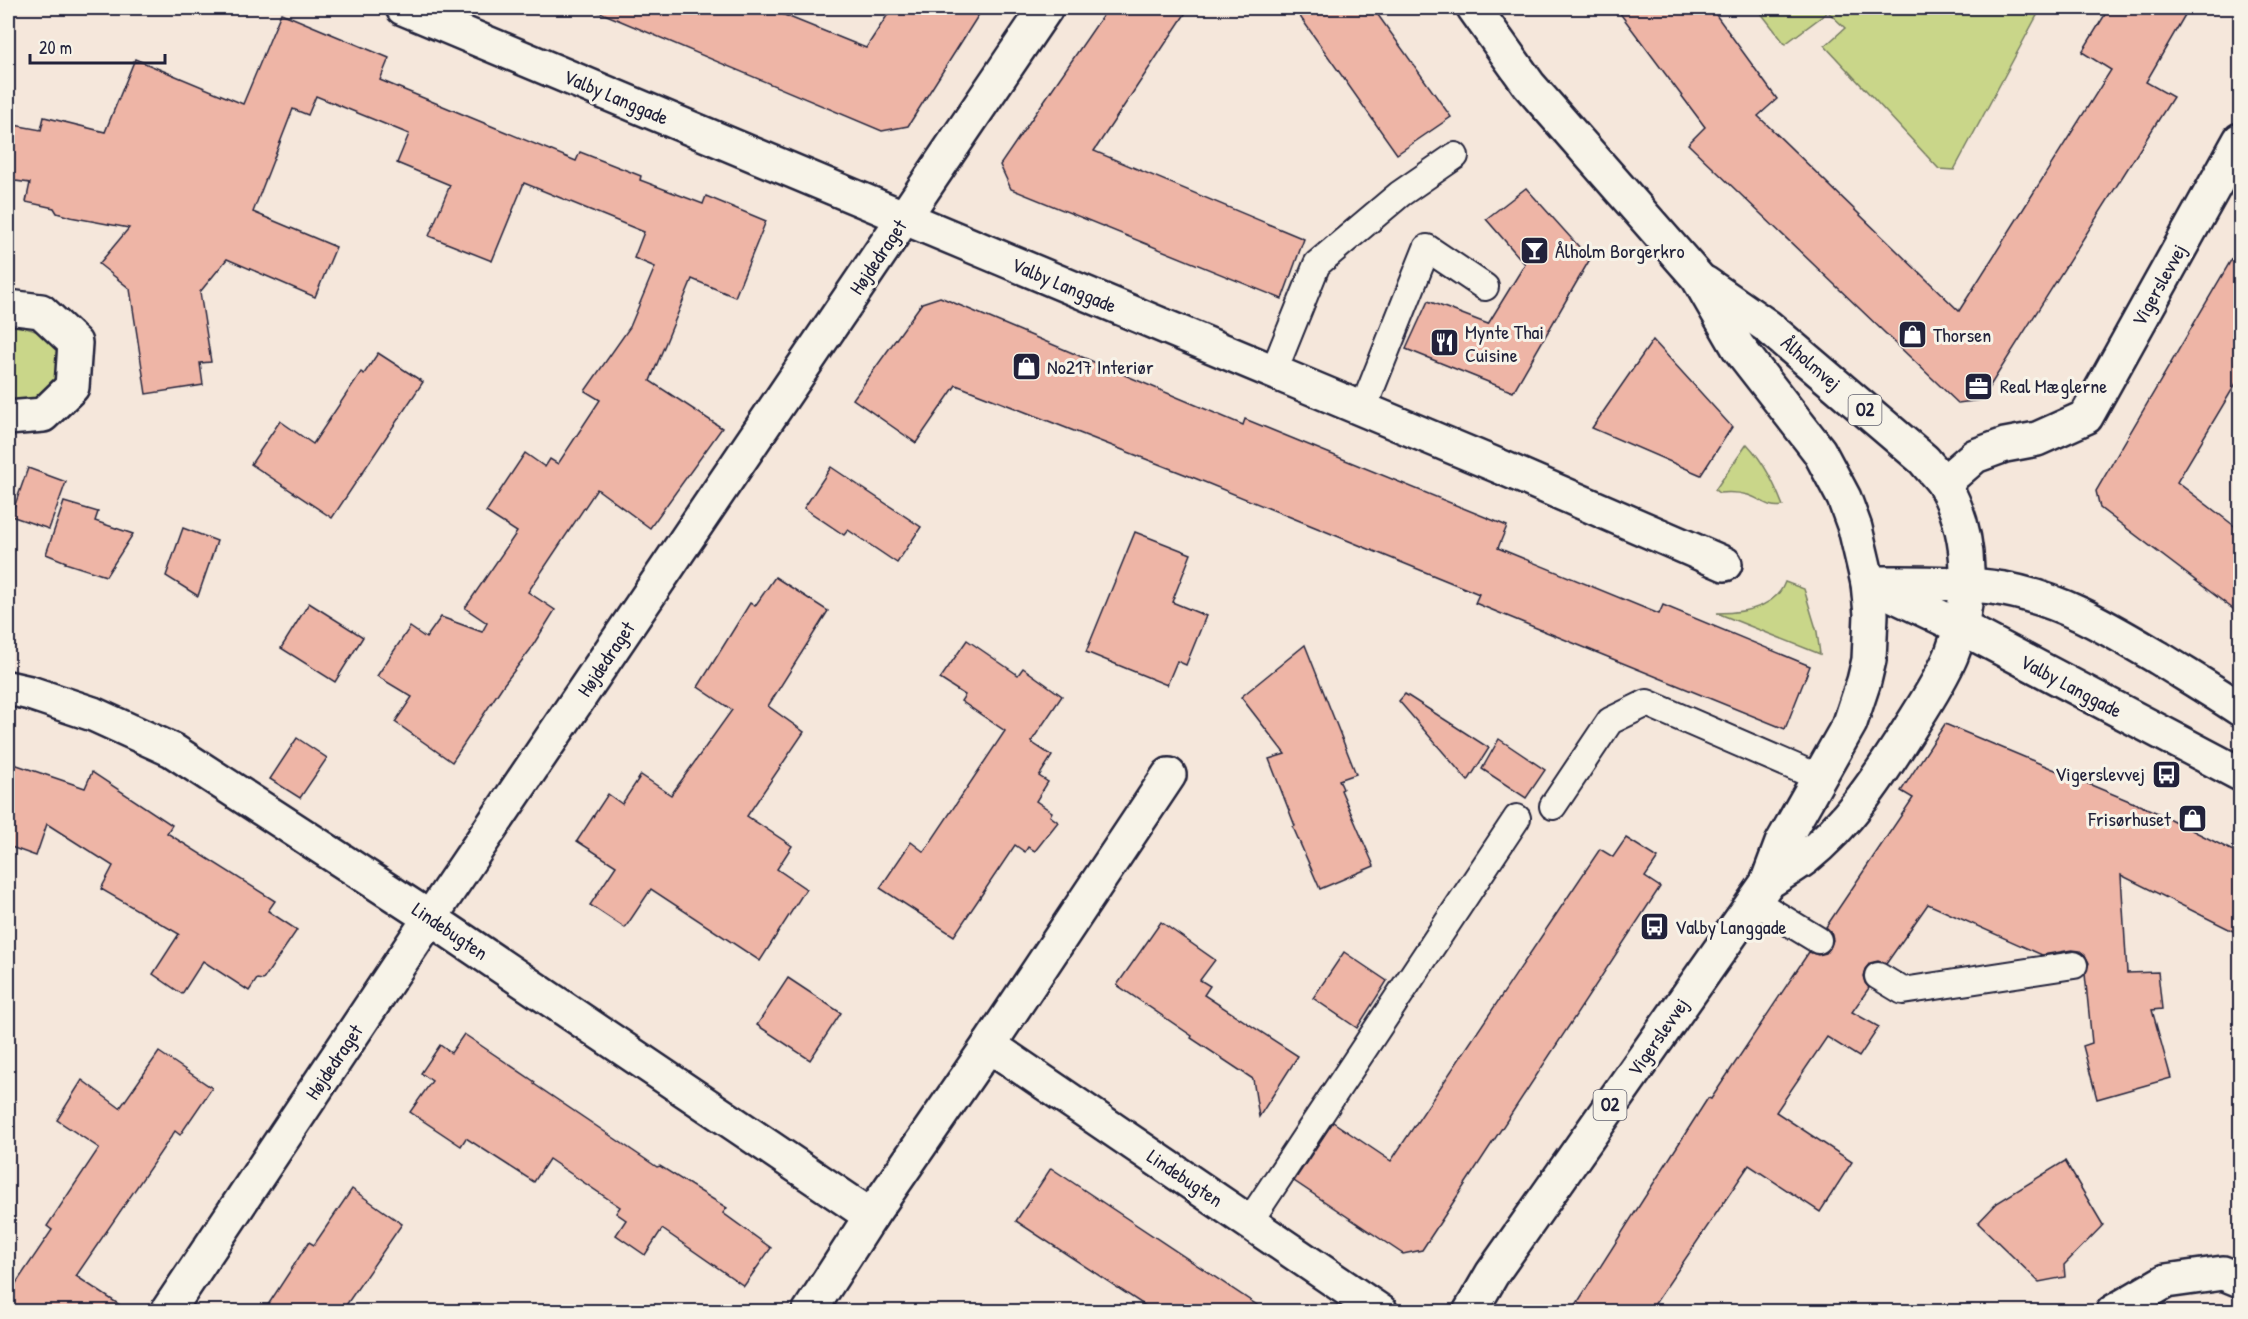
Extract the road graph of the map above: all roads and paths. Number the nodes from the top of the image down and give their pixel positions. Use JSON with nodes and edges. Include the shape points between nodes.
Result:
{"nodes":[{"id":1,"x":403,"y":8,"type":"edge"},
{"id":2,"x":1046,"y":8,"type":"edge"},
{"id":3,"x":1474,"y":8,"type":"edge"},
{"id":4,"x":2241,"y":140,"type":"edge"},
{"id":5,"x":1455,"y":156,"type":"dead end"},
{"id":6,"x":905,"y":218,"type":"junction"},
{"id":7,"x":1698,"y":278,"type":"junction"},
{"id":8,"x":1485,"y":287,"type":"dead end"},
{"id":9,"x":8,"y":307,"type":"edge"},
{"id":10,"x":1273,"y":373,"type":"junction"},
{"id":11,"x":1362,"y":411,"type":"junction"},
{"id":12,"x":8,"y":418,"type":"edge"},
{"id":13,"x":1944,"y":483,"type":"junction"},
{"id":14,"x":1725,"y":564,"type":"dead end"},
{"id":15,"x":1868,"y":583,"type":"junction"},
{"id":16,"x":1967,"y":584,"type":"junction"},
{"id":17,"x":1961,"y":627,"type":"junction"},
{"id":18,"x":8,"y":688,"type":"edge"},
{"id":19,"x":2241,"y":709,"type":"edge"},
{"id":20,"x":2241,"y":774,"type":"edge"},
{"id":21,"x":1169,"y":775,"type":"dead end"},
{"id":22,"x":1820,"y":778,"type":"junction"},
{"id":23,"x":1553,"y":806,"type":"dead end"},
{"id":24,"x":1517,"y":818,"type":"dead end"},
{"id":25,"x":1760,"y":892,"type":"junction"},
{"id":26,"x":430,"y":918,"type":"junction"},
{"id":27,"x":1818,"y":940,"type":"dead end"},
{"id":28,"x":2074,"y":965,"type":"dead end"},
{"id":29,"x":1878,"y":976,"type":"dead end"},
{"id":30,"x":989,"y":1045,"type":"junction"},
{"id":31,"x":871,"y":1216,"type":"junction"},
{"id":32,"x":1249,"y":1222,"type":"junction"},
{"id":33,"x":2241,"y":1280,"type":"edge"},
{"id":34,"x":167,"y":1311,"type":"edge"},
{"id":35,"x":809,"y":1311,"type":"edge"},
{"id":36,"x":1381,"y":1311,"type":"edge"},
{"id":37,"x":1470,"y":1311,"type":"edge"},
{"id":38,"x":2113,"y":1311,"type":"edge"}],
"edges":[{"from":1,"to":6,"type":"street","name":"Valby Langgade"},
{"from":2,"to":6,"type":"street","name":"Højdedraget"},
{"from":3,"to":7,"type":"street","name":"Ålholmvej","number":"O2","via":[[1528,86]]},
{"from":4,"to":13,"type":"street","name":"Vigerslevvej","via":[[2086,417],[2037,439],[1975,456]]},
{"from":5,"to":10,"type":"lane","via":[[1400,194],[1317,264]]},
{"from":6,"to":10,"type":"street","name":"Valby Langgade"},
{"from":6,"to":26,"type":"street","name":"Højdedraget"},
{"from":7,"to":13,"type":"street","name":"Ålholmvej","number":"O2","via":[[1767,326],[1924,460]]},
{"from":7,"to":15,"type":"street","name":"Ålholmvej","number":"O2","via":[[1738,347],[1819,451],[1848,508]]},
{"from":8,"to":11,"type":"lane","via":[[1427,248]]},
{"from":9,"to":12,"type":"street","via":[[41,311],[75,343],[72,387],[43,415]]},
{"from":10,"to":11,"type":"street","name":"Valby Langgade"},
{"from":11,"to":14,"type":"street","name":"Valby Langgade"},
{"from":13,"to":16,"type":"street","name":"Ålholmvej","number":"O2","via":[[1964,536]]},
{"from":15,"to":16,"type":"street"},
{"from":15,"to":17,"type":"street","name":"Valby Langgade"},
{"from":15,"to":22,"type":"street","name":"Vigerslevvej","number":"O2","via":[[1869,660],[1850,723]]},
{"from":16,"to":17,"type":"street","number":"O2"},
{"from":16,"to":19,"type":"street","via":[[2047,600],[2094,620]]},
{"from":17,"to":20,"type":"street","name":"Valby Langgade"},
{"from":17,"to":25,"type":"street","name":"Vigerslevvej","number":"O2","via":[[1943,674],[1862,800],[1833,833]]},
{"from":18,"to":26,"type":"street","name":"Lindebugten","via":[[93,714],[172,750]]},
{"from":21,"to":30,"type":"street"},
{"from":22,"to":23,"type":"lane","via":[[1647,703],[1610,720]]},
{"from":22,"to":25,"type":"street","name":"Vigerslevvej","number":"O2","via":[[1782,843]]},
{"from":24,"to":32,"type":"lane"},
{"from":25,"to":27,"type":"lane"},
{"from":25,"to":37,"type":"street","name":"Vigerslevvej","number":"O2"},
{"from":26,"to":31,"type":"street","name":"Lindebugten"},
{"from":26,"to":34,"type":"street","name":"Højdedraget"},
{"from":28,"to":29,"type":"lane","via":[[1903,991]]},
{"from":30,"to":31,"type":"street"},
{"from":30,"to":32,"type":"street","name":"Lindebugten"},
{"from":31,"to":35,"type":"street"},
{"from":32,"to":36,"type":"street","name":"Lindebugten"},
{"from":33,"to":38,"type":"street","via":[[2223,1272],[2166,1281]]}]}
